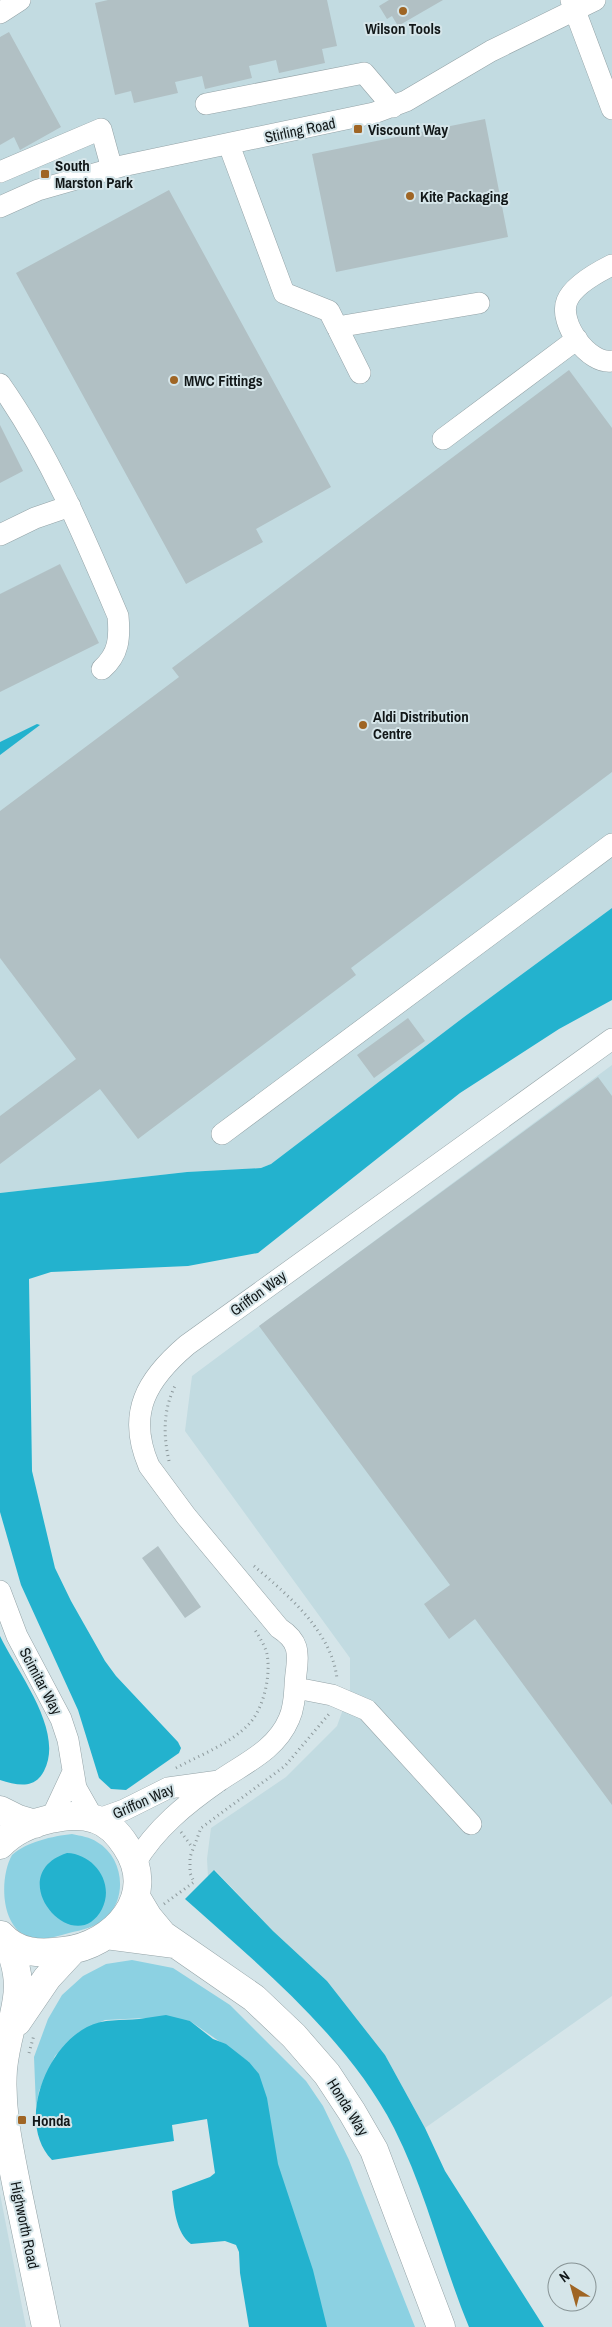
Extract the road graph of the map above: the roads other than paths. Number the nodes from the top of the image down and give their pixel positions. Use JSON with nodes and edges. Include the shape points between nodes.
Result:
{"nodes":[{"id":1,"x":20,"y":0,"type":"edge"},
{"id":2,"x":595,"y":0,"type":"edge"},
{"id":3,"x":572,"y":5,"type":"edge"},
{"id":4,"x":0,"y":13,"type":"edge"},
{"id":5,"x":206,"y":104,"type":"dead end"},
{"id":6,"x":393,"y":107,"type":"junction"},
{"id":7,"x":612,"y":109,"type":"edge"},
{"id":8,"x":229,"y":145,"type":"junction"},
{"id":9,"x":112,"y":169,"type":"junction"},
{"id":10,"x":0,"y":172,"type":"edge"},
{"id":11,"x":0,"y":207,"type":"edge"},
{"id":12,"x":612,"y":264,"type":"edge"},
{"id":13,"x":479,"y":303,"type":"dead end"},
{"id":14,"x":337,"y":327,"type":"junction"},
{"id":15,"x":577,"y":339,"type":"junction"},
{"id":16,"x":612,"y":362,"type":"edge"},
{"id":17,"x":360,"y":373,"type":"dead end"},
{"id":18,"x":0,"y":384,"type":"edge"},
{"id":19,"x":443,"y":439,"type":"dead end"},
{"id":20,"x":70,"y":506,"type":"junction"},
{"id":21,"x":0,"y":535,"type":"edge"},
{"id":22,"x":102,"y":668,"type":"dead end"},
{"id":23,"x":612,"y":844,"type":"edge"},
{"id":24,"x":612,"y":1039,"type":"edge"},
{"id":25,"x":222,"y":1134,"type":"dead end"},
{"id":26,"x":0,"y":1591,"type":"edge"},
{"id":27,"x":296,"y":1682,"type":"junction"},
{"id":28,"x":72,"y":1774,"type":"junction"},
{"id":29,"x":220,"y":1781,"type":"junction"},
{"id":30,"x":0,"y":1810,"type":"edge"},
{"id":31,"x":95,"y":1819,"type":"junction"},
{"id":32,"x":43,"y":1821,"type":"junction"},
{"id":33,"x":471,"y":1824,"type":"dead end"},
{"id":34,"x":0,"y":1845,"type":"edge"},
{"id":35,"x":135,"y":1863,"type":"junction"},
{"id":36,"x":142,"y":1907,"type":"junction"},
{"id":37,"x":106,"y":1935,"type":"junction"},
{"id":38,"x":3,"y":1937,"type":"edge"},
{"id":39,"x":175,"y":1944,"type":"junction"},
{"id":40,"x":73,"y":1950,"type":"junction"},
{"id":41,"x":9,"y":2034,"type":"junction"},
{"id":42,"x":1,"y":2085,"type":"edge"},
{"id":43,"x":46,"y":2327,"type":"edge"},
{"id":44,"x":441,"y":2327,"type":"edge"}],
"edges":[{"from":1,"to":4,"type":"street"},
{"from":2,"to":3,"type":"street"},
{"from":3,"to":6,"type":"street","name":"Stirling Road"},
{"from":3,"to":7,"type":"street"},
{"from":5,"to":6,"type":"street","via":[[364,73]]},
{"from":6,"to":8,"type":"street","name":"Stirling Road","via":[[374,114]]},
{"from":8,"to":9,"type":"street","name":"Stirling Road"},
{"from":8,"to":14,"type":"street","via":[[284,293],[328,311]]},
{"from":9,"to":10,"type":"street","via":[[101,129]]},
{"from":9,"to":11,"type":"street","name":"Stirling Road","via":[[38,190]]},
{"from":12,"to":15,"type":"street","via":[[573,292],[567,302],[568,326]]},
{"from":13,"to":14,"type":"street"},
{"from":14,"to":17,"type":"street"},
{"from":15,"to":16,"type":"street","via":[[592,357],[604,363]]},
{"from":15,"to":19,"type":"street"},
{"from":18,"to":20,"type":"street","via":[[20,412]]},
{"from":20,"to":21,"type":"street"},
{"from":20,"to":22,"type":"street","via":[[118,616],[120,635],[117,650]]},
{"from":23,"to":25,"type":"street"},
{"from":24,"to":27,"type":"street","name":"Griffon Way","via":[[187,1345],[149,1385],[140,1428],[149,1466],[279,1628],[287,1665]]},
{"from":26,"to":28,"type":"street","name":"Scimitar Way","via":[[17,1636],[61,1719],[68,1740]]},
{"from":27,"to":29,"type":"street","name":"Griffon Way","via":[[289,1720],[276,1740]]},
{"from":27,"to":33,"type":"street","via":[[368,1710]]},
{"from":28,"to":31,"type":"street","name":"Scimitar Way","via":[[78,1795]]},
{"from":28,"to":32,"type":"street","name":"Scimitar Way","via":[[66,1792]]},
{"from":29,"to":31,"type":"street","name":"Griffon Way","via":[[168,1788],[124,1810]]},
{"from":29,"to":35,"type":"street","name":"Griffon Way","via":[[163,1826]]},
{"from":30,"to":32,"type":"main road","via":[[18,1819]]},
{"from":31,"to":32,"type":"main road","via":[[66,1816]]},
{"from":31,"to":35,"type":"main road","via":[[104,1822],[123,1841]]},
{"from":32,"to":34,"type":"main road","via":[[10,1835]]},
{"from":35,"to":36,"type":"main road"},
{"from":36,"to":37,"type":"main road"},
{"from":36,"to":39,"type":"main road","name":"Honda Way"},
{"from":37,"to":39,"type":"main road","name":"Honda Way"},
{"from":37,"to":40,"type":"main road"},
{"from":38,"to":40,"type":"main road","via":[[20,1949],[31,1952]]},
{"from":38,"to":41,"type":"main road","name":"Highworth Road","via":[[19,1974]]},
{"from":39,"to":44,"type":"main road","name":"Honda Way","via":[[260,2003],[306,2049],[335,2086],[363,2130],[384,2174]]},
{"from":40,"to":41,"type":"main road","name":"Highworth Road","via":[[47,1978]]},
{"from":41,"to":42,"type":"main road","name":"Highworth Road"},
{"from":42,"to":43,"type":"main road","name":"Highworth Road","via":[[6,2131]]}]}
